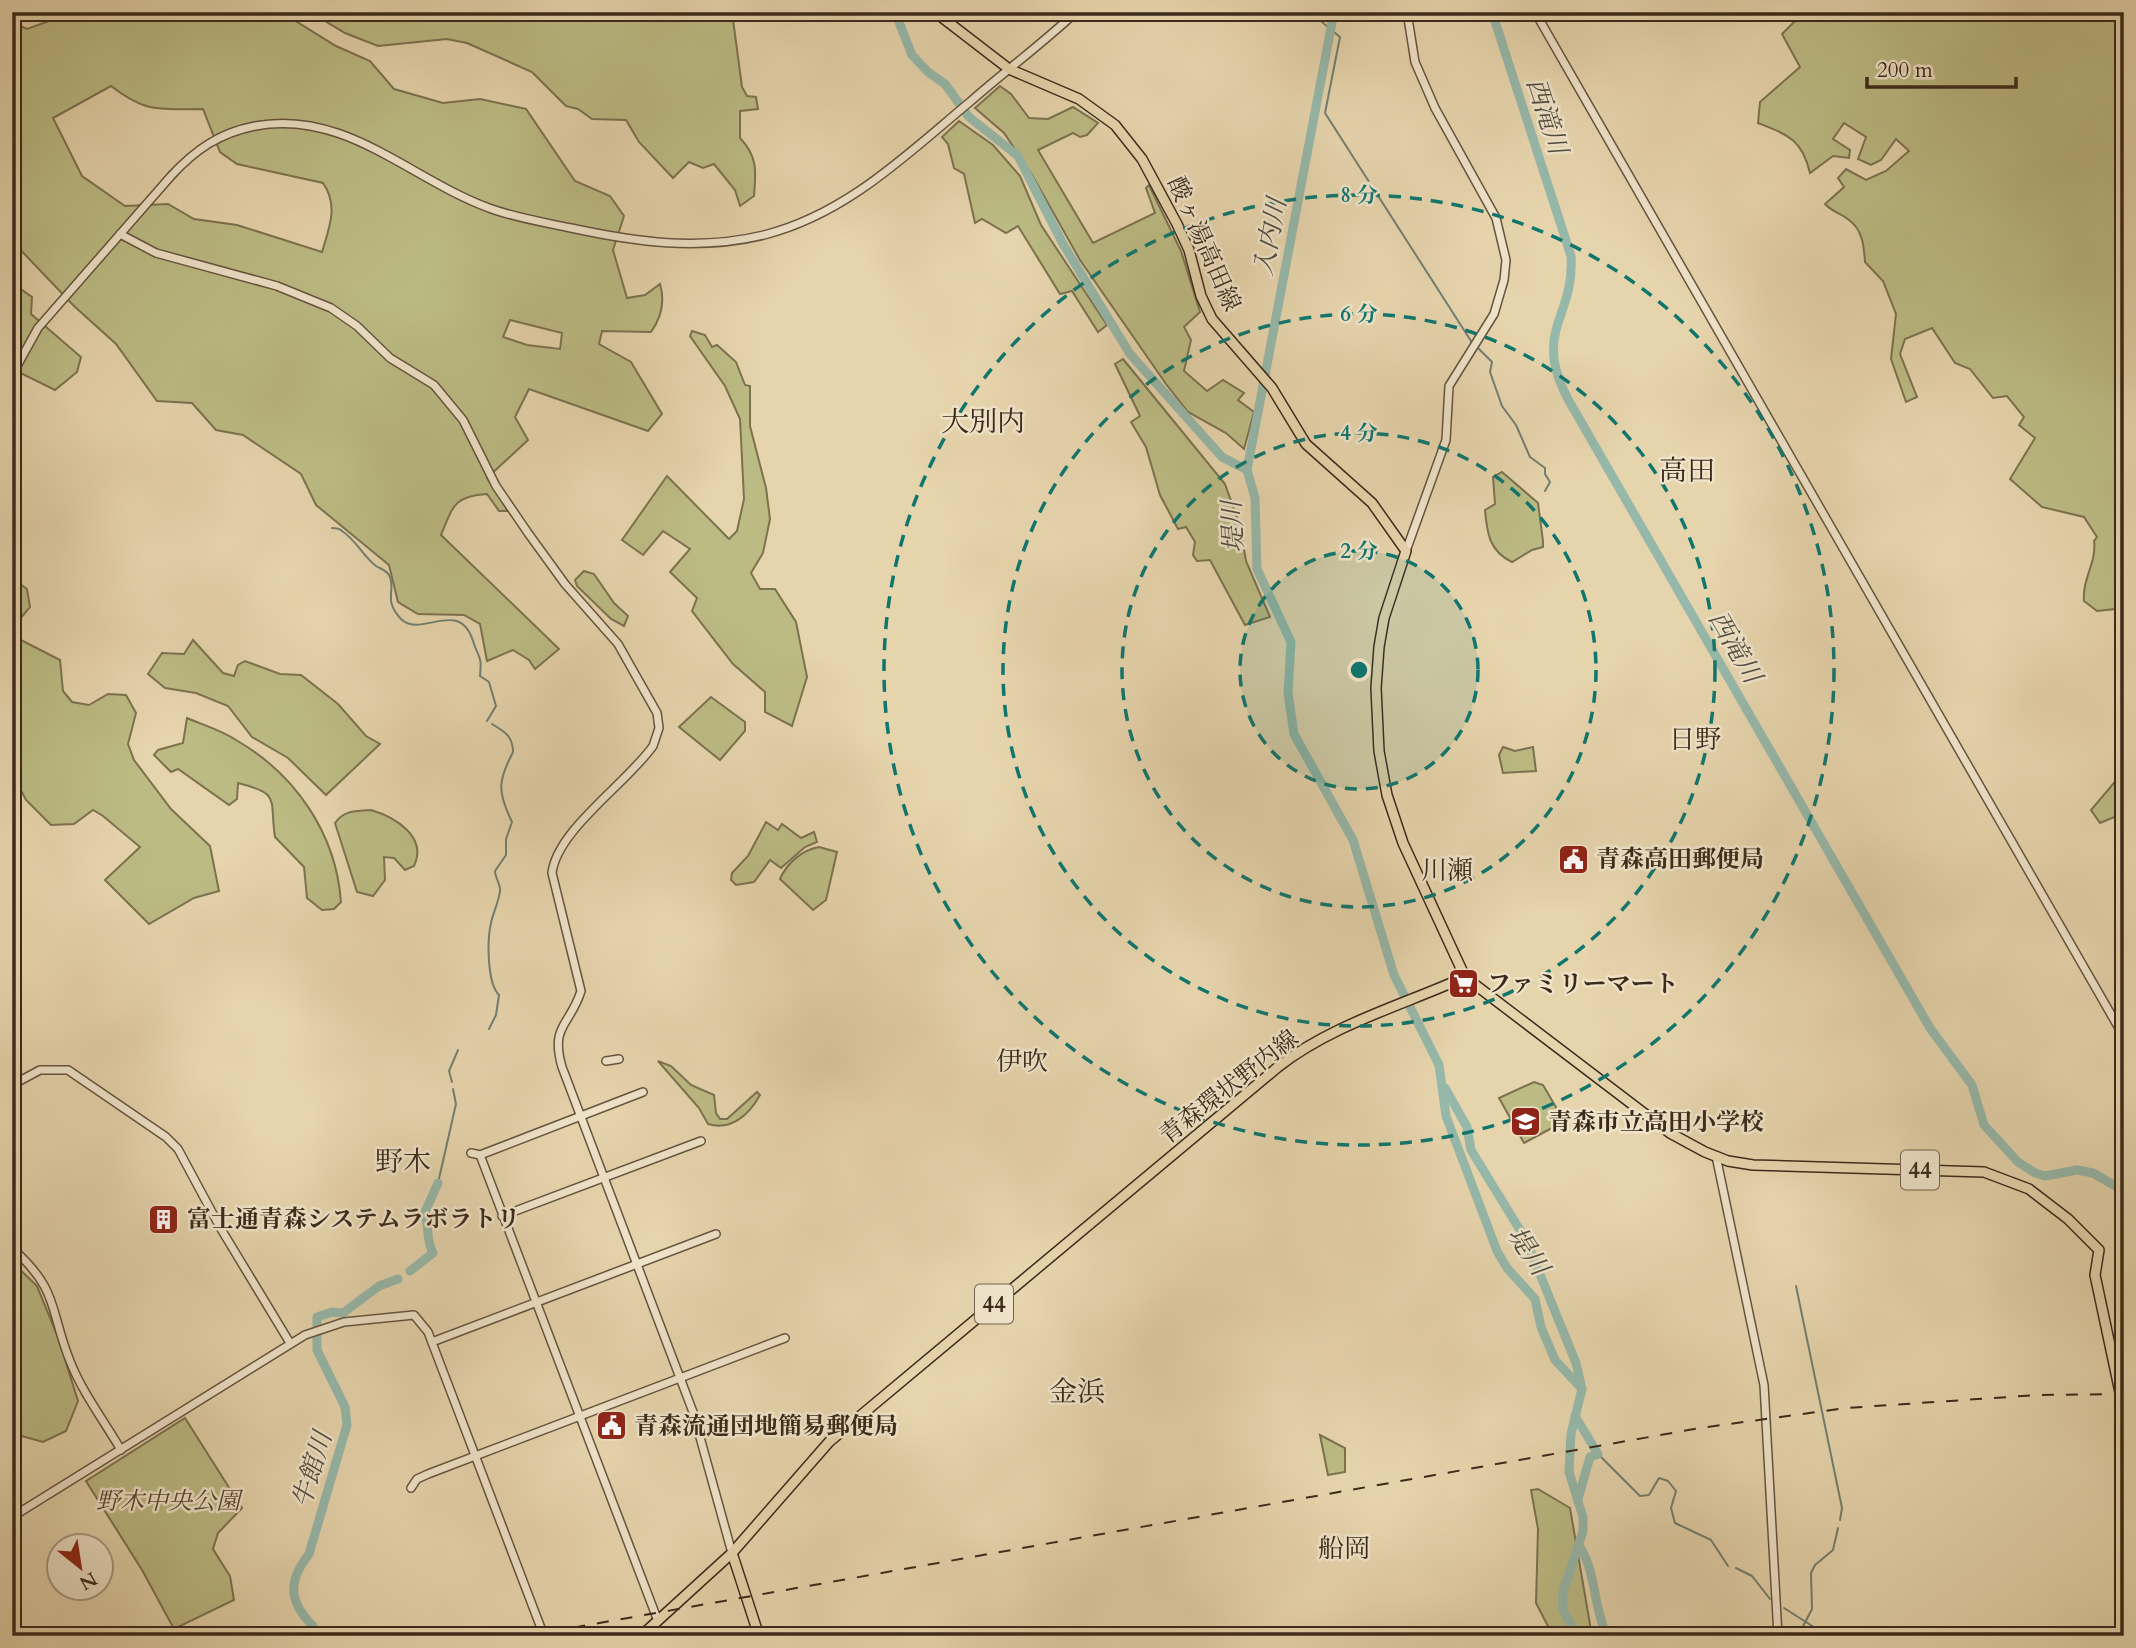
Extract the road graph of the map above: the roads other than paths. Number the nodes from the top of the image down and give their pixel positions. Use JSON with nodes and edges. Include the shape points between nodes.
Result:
{"nodes":[{"id":1,"x":935,"y":12,"type":"edge"},
{"id":2,"x":1076,"y":12,"type":"edge"},
{"id":3,"x":1407,"y":12,"type":"edge"},
{"id":4,"x":1535,"y":12,"type":"edge"},
{"id":5,"x":1009,"y":69,"type":"junction"},
{"id":6,"x":120,"y":234,"type":"junction"},
{"id":7,"x":12,"y":375,"type":"edge"},
{"id":8,"x":1406,"y":551,"type":"junction"},
{"id":9,"x":1465,"y":977,"type":"junction"},
{"id":10,"x":2124,"y":1037,"type":"edge"},
{"id":11,"x":619,"y":1059,"type":"dead end"},
{"id":12,"x":606,"y":1061,"type":"dead end"},
{"id":13,"x":12,"y":1085,"type":"edge"},
{"id":14,"x":643,"y":1092,"type":"dead end"},
{"id":15,"x":581,"y":1115,"type":"junction"},
{"id":16,"x":701,"y":1141,"type":"dead end"},
{"id":17,"x":1716,"y":1156,"type":"junction"},
{"id":18,"x":604,"y":1177,"type":"junction"},
{"id":19,"x":502,"y":1216,"type":"junction"},
{"id":20,"x":716,"y":1234,"type":"dead end"},
{"id":21,"x":12,"y":1248,"type":"edge"},
{"id":22,"x":637,"y":1264,"type":"junction"},
{"id":23,"x":536,"y":1303,"type":"junction"},
{"id":24,"x":785,"y":1338,"type":"dead end"},
{"id":25,"x":432,"y":1342,"type":"junction"},
{"id":26,"x":290,"y":1343,"type":"junction"},
{"id":27,"x":680,"y":1378,"type":"junction"},
{"id":28,"x":2124,"y":1411,"type":"edge"},
{"id":29,"x":580,"y":1416,"type":"junction"},
{"id":30,"x":121,"y":1450,"type":"junction"},
{"id":31,"x":475,"y":1456,"type":"junction"},
{"id":32,"x":411,"y":1488,"type":"dead end"},
{"id":33,"x":12,"y":1517,"type":"edge"},
{"id":34,"x":732,"y":1552,"type":"junction"},
{"id":35,"x":658,"y":1621,"type":"junction"},
{"id":36,"x":544,"y":1636,"type":"edge"},
{"id":37,"x":641,"y":1636,"type":"edge"},
{"id":38,"x":759,"y":1636,"type":"edge"},
{"id":39,"x":1778,"y":1636,"type":"edge"}],
"edges":[{"from":1,"to":5,"type":"main road","name":"酸ヶ湯高田線"},
{"from":2,"to":5,"type":"street"},
{"from":3,"to":8,"type":"street","via":[[1415,62],[1496,218],[1506,260],[1497,307],[1449,386],[1446,440]]},
{"from":4,"to":10,"type":"street"},
{"from":5,"to":6,"type":"street","via":[[873,183],[819,216],[760,236],[685,245],[632,241],[507,214],[460,195],[342,133],[306,124],[267,124],[229,133],[194,153]]},
{"from":5,"to":8,"type":"main road","name":"酸ヶ湯高田線","via":[[1091,105],[1129,141],[1185,242],[1212,319],[1272,388],[1306,444],[1372,503]]},
{"from":6,"to":7,"type":"street","via":[[38,328]]},
{"from":6,"to":15,"type":"street","via":[[156,253],[277,286],[331,308],[390,358],[434,386],[463,420],[496,486],[521,523],[565,584],[610,633],[654,705],[659,728],[653,746],[560,847],[552,865],[581,991],[557,1044]]},
{"from":8,"to":9,"type":"main road","via":[[1379,647],[1379,751],[1403,843]]},
{"from":9,"to":17,"type":"main road","number":"44","via":[[1670,1133]]},
{"from":9,"to":34,"type":"main road","name":"青森環状野内線","number":"44","via":[[1326,1037],[1278,1067],[830,1442]]},
{"from":11,"to":12,"type":"street"},
{"from":13,"to":26,"type":"street","via":[[40,1070],[68,1070],[166,1137],[178,1149]]},
{"from":14,"to":15,"type":"street"},
{"from":15,"to":18,"type":"street"},
{"from":15,"to":19,"type":"street","via":[[475,1154]]},
{"from":16,"to":18,"type":"street"},
{"from":17,"to":28,"type":"main road","number":"44","via":[[1753,1165],[1984,1172],[2029,1189],[2099,1250],[2095,1275]]},
{"from":17,"to":39,"type":"street","via":[[1763,1385]]},
{"from":18,"to":19,"type":"street"},
{"from":18,"to":22,"type":"street"},
{"from":19,"to":23,"type":"street"},
{"from":20,"to":22,"type":"street"},
{"from":21,"to":30,"type":"street","via":[[46,1286],[69,1360]]},
{"from":22,"to":23,"type":"street"},
{"from":22,"to":27,"type":"street"},
{"from":23,"to":25,"type":"street"},
{"from":23,"to":29,"type":"street"},
{"from":24,"to":27,"type":"street"},
{"from":25,"to":26,"type":"street","via":[[424,1323],[414,1315],[358,1320]]},
{"from":25,"to":31,"type":"street"},
{"from":26,"to":30,"type":"street"},
{"from":27,"to":29,"type":"street"},
{"from":27,"to":34,"type":"street","via":[[701,1436]]},
{"from":29,"to":31,"type":"street"},
{"from":29,"to":35,"type":"street"},
{"from":30,"to":33,"type":"street"},
{"from":31,"to":32,"type":"street","via":[[425,1475]]},
{"from":31,"to":36,"type":"street"},
{"from":34,"to":35,"type":"main road","name":"青森環状野内線","number":"44"},
{"from":34,"to":38,"type":"main road"},
{"from":35,"to":37,"type":"main road","name":"青森環状野内線","number":"44"}]}
